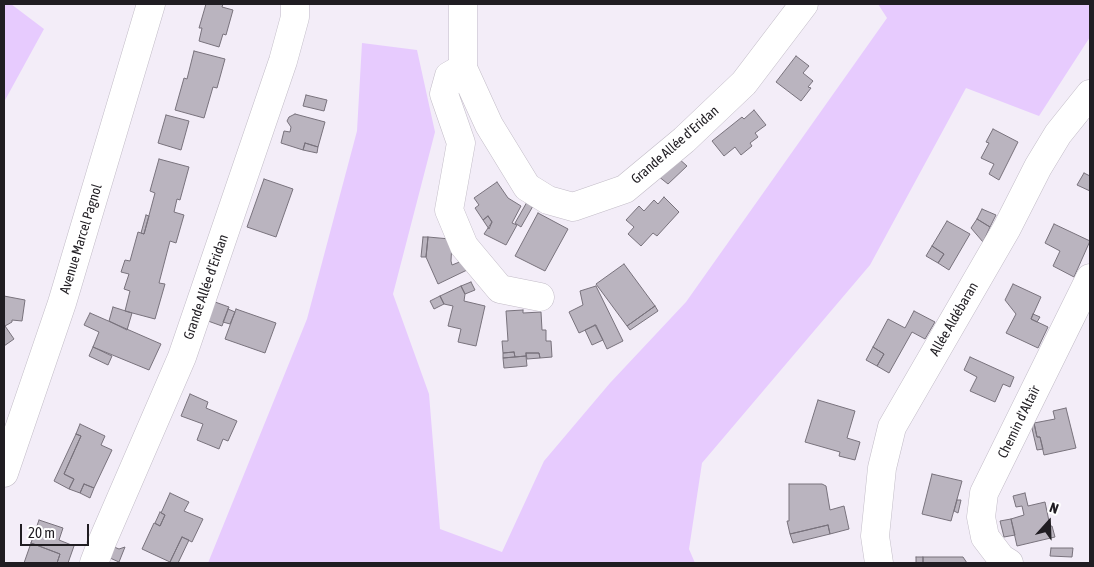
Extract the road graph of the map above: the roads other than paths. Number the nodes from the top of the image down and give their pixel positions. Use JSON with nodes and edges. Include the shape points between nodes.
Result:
{"nodes":[{"id":1,"x":151,"y":4,"type":"edge"},
{"id":2,"x":295,"y":4,"type":"edge"},
{"id":3,"x":463,"y":4,"type":"edge"},
{"id":4,"x":804,"y":4,"type":"edge"},
{"id":5,"x":464,"y":68,"type":"junction"},
{"id":6,"x":1090,"y":94,"type":"edge"},
{"id":7,"x":1090,"y":278,"type":"edge"},
{"id":8,"x":540,"y":297,"type":"dead end"},
{"id":9,"x":11,"y":433,"type":"edge"},
{"id":10,"x":4,"y":473,"type":"edge"},
{"id":11,"x":94,"y":563,"type":"edge"},
{"id":12,"x":879,"y":563,"type":"edge"},
{"id":13,"x":1009,"y":563,"type":"edge"}],
"edges":[{"from":1,"to":9,"type":"street","name":"Avenue Marcel Pagnol","via":[[62,303]]},
{"from":2,"to":11,"type":"street","name":"Grande Allée d'Eridan","via":[[283,61],[182,357]]},
{"from":3,"to":5,"type":"street","name":"Grande Allée d'Eridan"},
{"from":4,"to":5,"type":"street","name":"Grande Allée d'Eridan","via":[[744,83],[684,140],[625,189],[573,207],[548,200],[527,187],[489,125]]},
{"from":5,"to":8,"type":"street","via":[[449,76],[444,94],[461,144],[449,210],[464,246],[500,289]]},
{"from":6,"to":12,"type":"street","name":"Allée Aldébaran","via":[[1058,134],[1038,167],[1007,228],[892,427],[882,468],[875,536]]},
{"from":7,"to":13,"type":"street","name":"Chemin d'Altaïr","via":[[984,493],[981,517],[985,537]]},
{"from":9,"to":10,"type":"street","name":"Avenue Marcel Pagnol"}]}
